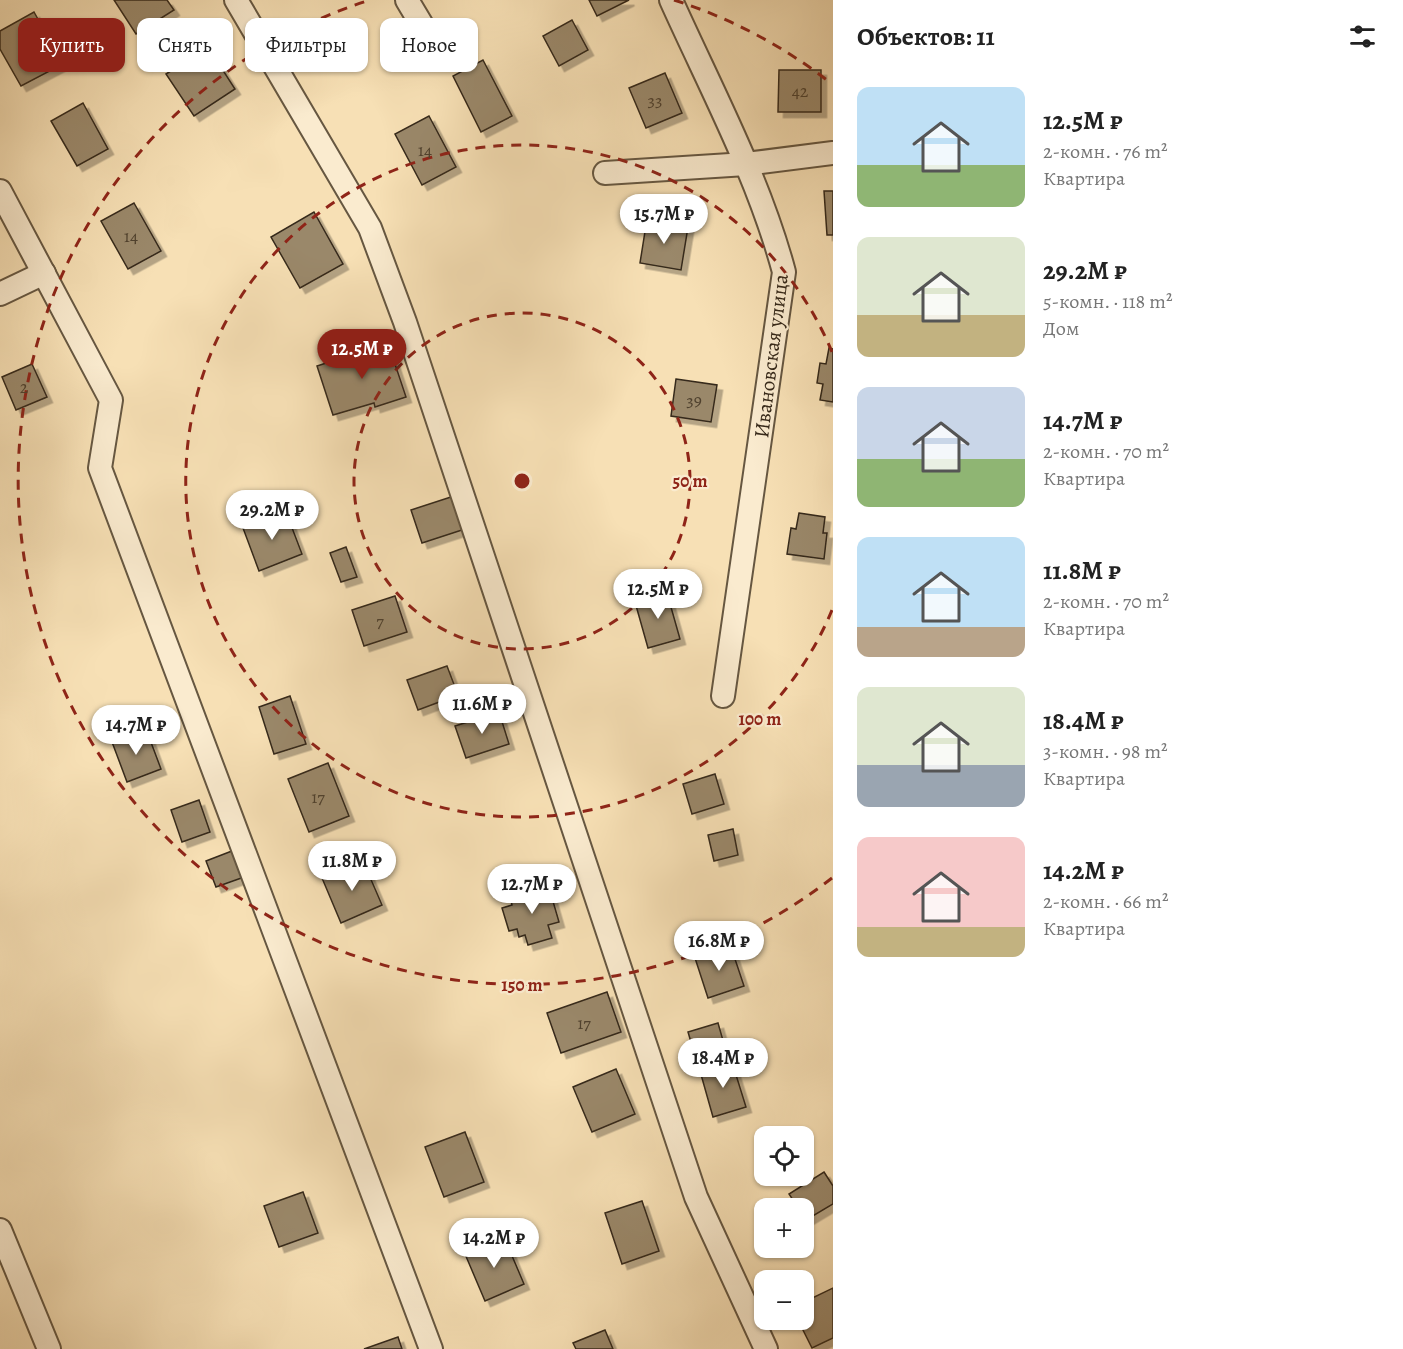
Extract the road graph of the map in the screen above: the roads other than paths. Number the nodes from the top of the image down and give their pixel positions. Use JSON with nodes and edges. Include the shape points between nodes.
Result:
{"nodes":[{"id":1,"x":236,"y":0,"type":"edge"},
{"id":2,"x":407,"y":0,"type":"edge"},
{"id":3,"x":671,"y":0,"type":"edge"},
{"id":4,"x":418,"y":18,"type":"edge"},
{"id":5,"x":833,"y":153,"type":"edge"},
{"id":6,"x":746,"y":164,"type":"junction"},
{"id":7,"x":605,"y":173,"type":"dead end"},
{"id":8,"x":0,"y":191,"type":"edge"},
{"id":9,"x":44,"y":273,"type":"junction"},
{"id":10,"x":0,"y":294,"type":"edge"},
{"id":11,"x":723,"y":696,"type":"dead end"},
{"id":12,"x":0,"y":1230,"type":"edge"},
{"id":13,"x":49,"y":1349,"type":"edge"},
{"id":14,"x":431,"y":1349,"type":"edge"},
{"id":15,"x":766,"y":1349,"type":"edge"}],
"edges":[{"from":1,"to":15,"type":"street","via":[[369,228],[405,322],[696,1197]]},
{"from":2,"to":4,"type":"street"},
{"from":3,"to":6,"type":"street","name":"Ивановская улица"},
{"from":5,"to":6,"type":"street"},
{"from":6,"to":7,"type":"street"},
{"from":6,"to":11,"type":"street","name":"Ивановская улица","via":[[784,272]]},
{"from":8,"to":9,"type":"street"},
{"from":9,"to":10,"type":"street"},
{"from":9,"to":14,"type":"street","via":[[111,400],[100,468]]},
{"from":12,"to":13,"type":"street"}]}
